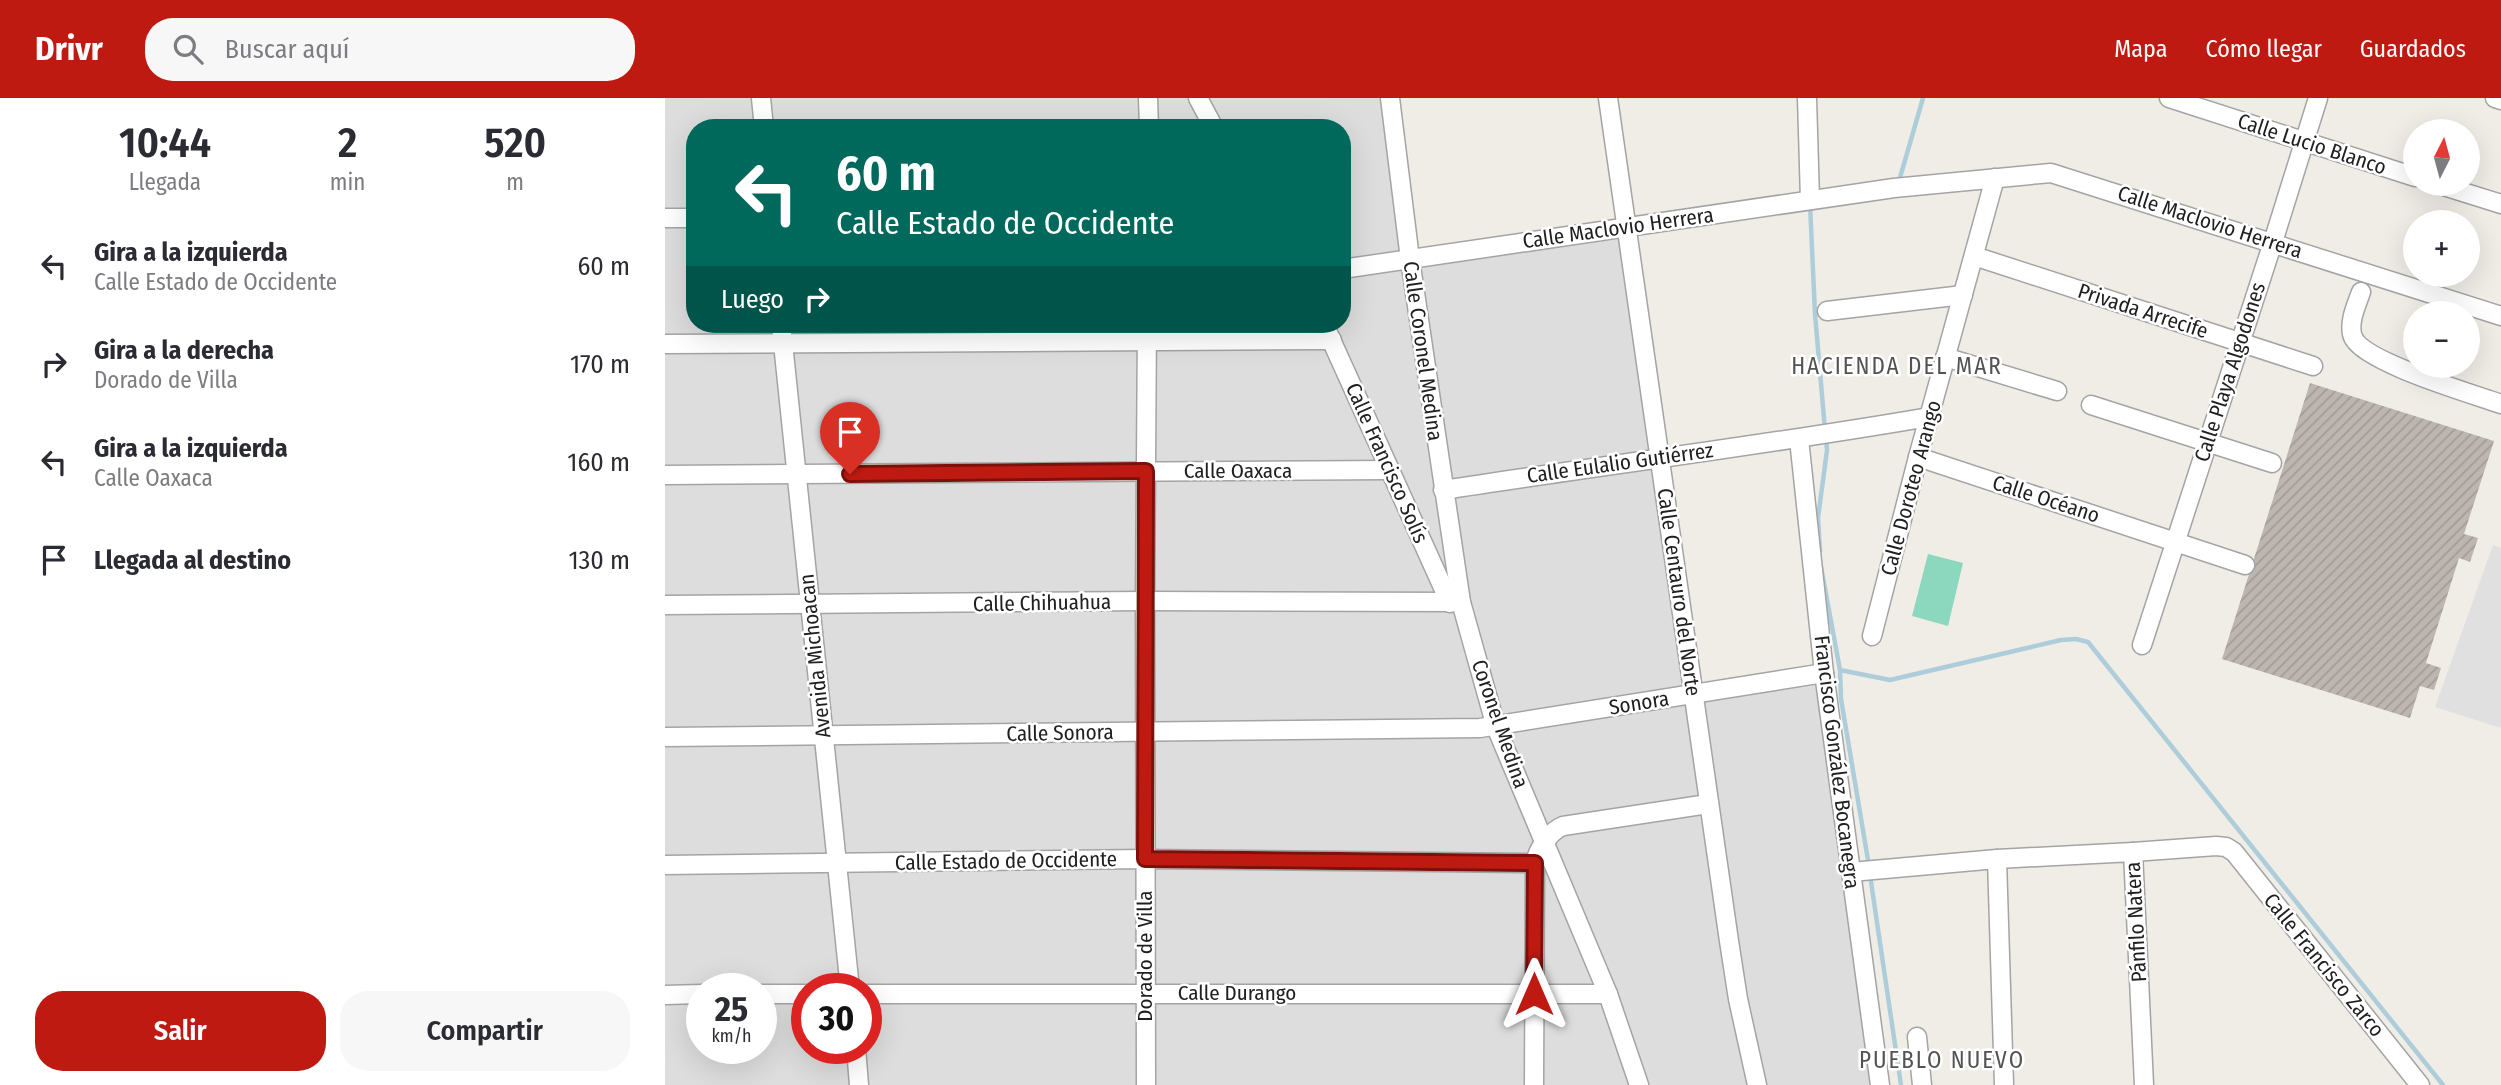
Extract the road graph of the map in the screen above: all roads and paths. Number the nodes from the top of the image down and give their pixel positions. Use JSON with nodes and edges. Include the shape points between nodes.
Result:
{"nodes":[{"id":1,"x":761,"y":98,"type":"edge"},
{"id":2,"x":1148,"y":98,"type":"edge"},
{"id":3,"x":1198,"y":98,"type":"edge"},
{"id":4,"x":1390,"y":98,"type":"edge"},
{"id":5,"x":1608,"y":98,"type":"edge"},
{"id":6,"x":1807,"y":98,"type":"edge"},
{"id":7,"x":2169,"y":98,"type":"edge"},
{"id":8,"x":2318,"y":98,"type":"edge"},
{"id":9,"x":2495,"y":98,"type":"edge"},
{"id":10,"x":2501,"y":100,"type":"edge"},
{"id":11,"x":763,"y":119,"type":"edge"},
{"id":12,"x":1149,"y":119,"type":"edge"},
{"id":13,"x":1209,"y":119,"type":"edge"},
{"id":14,"x":2304,"y":142,"type":"junction"},
{"id":15,"x":2403,"y":173,"type":"edge"},
{"id":16,"x":1995,"y":178,"type":"junction"},
{"id":17,"x":2475,"y":196,"type":"edge"},
{"id":18,"x":1810,"y":200,"type":"junction"},
{"id":19,"x":2501,"y":204,"type":"edge"},
{"id":20,"x":665,"y":218,"type":"edge"},
{"id":21,"x":686,"y":218,"type":"edge"},
{"id":22,"x":1627,"y":227,"type":"junction"},
{"id":23,"x":2273,"y":242,"type":"junction"},
{"id":24,"x":1973,"y":256,"type":"junction"},
{"id":25,"x":1410,"y":259,"type":"junction"},
{"id":26,"x":1351,"y":269,"type":"edge"},
{"id":27,"x":2361,"y":292,"type":"dead end"},
{"id":28,"x":1963,"y":295,"type":"junction"},
{"id":29,"x":1827,"y":311,"type":"dead end"},
{"id":30,"x":2501,"y":316,"type":"edge"},
{"id":31,"x":782,"y":333,"type":"edge"},
{"id":32,"x":1117,"y":333,"type":"edge"},
{"id":33,"x":1147,"y":333,"type":"edge"},
{"id":34,"x":1328,"y":333,"type":"edge"},
{"id":35,"x":2239,"y":343,"type":"junction"},
{"id":36,"x":665,"y":344,"type":"edge"},
{"id":37,"x":783,"y":344,"type":"junction"},
{"id":38,"x":1945,"y":357,"type":"junction"},
{"id":39,"x":2313,"y":366,"type":"dead end"},
{"id":40,"x":2057,"y":391,"type":"dead end"},
{"id":41,"x":2501,"y":404,"type":"edge"},
{"id":42,"x":2091,"y":405,"type":"dead end"},
{"id":43,"x":1929,"y":417,"type":"junction"},
{"id":44,"x":1803,"y":438,"type":"junction"},
{"id":45,"x":2207,"y":442,"type":"junction"},
{"id":46,"x":1659,"y":457,"type":"junction"},
{"id":47,"x":1918,"y":457,"type":"junction"},
{"id":48,"x":2272,"y":463,"type":"dead end"},
{"id":49,"x":1390,"y":470,"type":"junction"},
{"id":50,"x":1146,"y":471,"type":"junction"},
{"id":51,"x":665,"y":475,"type":"edge"},
{"id":52,"x":796,"y":475,"type":"junction"},
{"id":53,"x":1443,"y":490,"type":"junction"},
{"id":54,"x":2175,"y":541,"type":"junction"},
{"id":55,"x":2245,"y":565,"type":"dead end"},
{"id":56,"x":1145,"y":601,"type":"junction"},
{"id":57,"x":1455,"y":603,"type":"junction"},
{"id":58,"x":665,"y":605,"type":"edge"},
{"id":59,"x":810,"y":606,"type":"junction"},
{"id":60,"x":1872,"y":636,"type":"dead end"},
{"id":61,"x":2142,"y":645,"type":"dead end"},
{"id":62,"x":1824,"y":673,"type":"junction"},
{"id":63,"x":1695,"y":695,"type":"junction"},
{"id":64,"x":1496,"y":727,"type":"junction"},
{"id":65,"x":1145,"y":732,"type":"junction"},
{"id":66,"x":823,"y":736,"type":"junction"},
{"id":67,"x":665,"y":737,"type":"edge"},
{"id":68,"x":1709,"y":804,"type":"junction"},
{"id":69,"x":1545,"y":844,"type":"junction"},
{"id":70,"x":2133,"y":852,"type":"junction"},
{"id":71,"x":1145,"y":859,"type":"junction"},
{"id":72,"x":1997,"y":859,"type":"junction"},
{"id":73,"x":838,"y":863,"type":"junction"},
{"id":74,"x":1535,"y":863,"type":"junction"},
{"id":75,"x":665,"y":865,"type":"edge"},
{"id":76,"x":1865,"y":871,"type":"junction"},
{"id":77,"x":848,"y":973,"type":"edge"},
{"id":78,"x":1146,"y":993,"type":"junction"},
{"id":79,"x":686,"y":994,"type":"edge"},
{"id":80,"x":882,"y":994,"type":"edge"},
{"id":81,"x":1534,"y":994,"type":"junction"},
{"id":82,"x":1608,"y":994,"type":"junction"},
{"id":83,"x":665,"y":995,"type":"edge"},
{"id":84,"x":1917,"y":1037,"type":"dead end"},
{"id":85,"x":857,"y":1064,"type":"edge"},
{"id":86,"x":859,"y":1085,"type":"edge"},
{"id":87,"x":1146,"y":1085,"type":"edge"},
{"id":88,"x":1534,"y":1085,"type":"edge"},
{"id":89,"x":1639,"y":1085,"type":"edge"},
{"id":90,"x":1758,"y":1085,"type":"edge"},
{"id":91,"x":1880,"y":1085,"type":"edge"},
{"id":92,"x":1922,"y":1085,"type":"edge"},
{"id":93,"x":2004,"y":1085,"type":"edge"},
{"id":94,"x":2144,"y":1085,"type":"edge"},
{"id":95,"x":2420,"y":1085,"type":"edge"}],
"edges":[{"from":1,"to":11,"type":"street"},
{"from":2,"to":12,"type":"street"},
{"from":3,"to":13,"type":"street"},
{"from":4,"to":25,"type":"street","name":"Calle Coronel Medina"},
{"from":5,"to":22,"type":"street","name":"Calle Centauro del Norte"},
{"from":6,"to":18,"type":"street"},
{"from":7,"to":14,"type":"street","name":"Calle Lucio Blanco"},
{"from":8,"to":14,"type":"street","name":"Calle Playa Algodones"},
{"from":9,"to":10,"type":"street"},
{"from":14,"to":15,"type":"street","name":"Calle Lucio Blanco"},
{"from":14,"to":23,"type":"street","name":"Calle Playa Algodones"},
{"from":16,"to":18,"type":"street","name":"Calle Maclovio Herrera"},
{"from":16,"to":23,"type":"street","name":"Calle Maclovio Herrera","via":[[2063,175]]},
{"from":16,"to":24,"type":"street","name":"Calle Doroteo Arango"},
{"from":17,"to":19,"type":"street"},
{"from":18,"to":22,"type":"street","name":"Calle Maclovio Herrera"},
{"from":20,"to":21,"type":"street"},
{"from":22,"to":25,"type":"street","name":"Calle Maclovio Herrera"},
{"from":22,"to":46,"type":"street","name":"Calle Centauro del Norte"},
{"from":23,"to":30,"type":"street","name":"Calle Maclovio Herrera"},
{"from":23,"to":35,"type":"street","name":"Calle Playa Algodones"},
{"from":24,"to":28,"type":"street","name":"Calle Doroteo Arango"},
{"from":24,"to":35,"type":"street","name":"Privada Arrecife"},
{"from":25,"to":26,"type":"street","name":"Calle Maclovio Herrera"},
{"from":25,"to":53,"type":"street","name":"Calle Coronel Medina"},
{"from":27,"to":41,"type":"street","via":[[2352,320],[2352,335],[2361,349],[2409,372]]},
{"from":28,"to":29,"type":"street"},
{"from":28,"to":38,"type":"street","name":"Calle Doroteo Arango"},
{"from":31,"to":37,"type":"street","name":"Avenida Michoacan"},
{"from":32,"to":37,"type":"street"},
{"from":33,"to":50,"type":"street","name":"Dorado de Villa"},
{"from":34,"to":49,"type":"street","name":"Calle Francisco Solís"},
{"from":35,"to":39,"type":"street","name":"Privada Arrecife"},
{"from":35,"to":45,"type":"street","name":"Calle Playa Algodones"},
{"from":36,"to":37,"type":"street"},
{"from":37,"to":52,"type":"street","name":"Avenida Michoacan"},
{"from":38,"to":40,"type":"street"},
{"from":38,"to":43,"type":"street","name":"Calle Doroteo Arango"},
{"from":42,"to":45,"type":"street"},
{"from":43,"to":44,"type":"street","name":"Calle Eulalio Gutiérrez"},
{"from":43,"to":47,"type":"street","name":"Calle Doroteo Arango"},
{"from":44,"to":46,"type":"street","name":"Calle Eulalio Gutiérrez"},
{"from":44,"to":62,"type":"street","name":"Francisco González Bocanegra"},
{"from":45,"to":48,"type":"street"},
{"from":45,"to":54,"type":"street","name":"Calle Playa Algodones"},
{"from":46,"to":53,"type":"street","name":"Calle Eulalio Gutiérrez"},
{"from":46,"to":63,"type":"street","name":"Calle Centauro del Norte"},
{"from":47,"to":54,"type":"street","name":"Calle Océano"},
{"from":47,"to":60,"type":"street","name":"Calle Doroteo Arango"},
{"from":49,"to":50,"type":"street","name":"Calle Oaxaca"},
{"from":49,"to":57,"type":"street","name":"Calle Francisco Solís"},
{"from":50,"to":52,"type":"street","name":"Calle Oaxaca"},
{"from":50,"to":56,"type":"street","name":"Dorado de Villa"},
{"from":51,"to":52,"type":"street","name":"Calle Oaxaca"},
{"from":52,"to":59,"type":"street","name":"Avenida Michoacan"},
{"from":53,"to":57,"type":"street","name":"Calle Coronel Medina"},
{"from":54,"to":55,"type":"street","name":"Calle Océano"},
{"from":54,"to":61,"type":"street","name":"Calle Playa Algodones"},
{"from":56,"to":57,"type":"street","name":"Calle Chihuahua"},
{"from":56,"to":59,"type":"street","name":"Calle Chihuahua"},
{"from":56,"to":65,"type":"street","name":"Dorado de Villa"},
{"from":57,"to":64,"type":"street","name":"Coronel Medina"},
{"from":58,"to":59,"type":"street","name":"Calle Chihuahua"},
{"from":59,"to":66,"type":"street","name":"Avenida Michoacan"},
{"from":62,"to":63,"type":"street","name":"Sonora"},
{"from":62,"to":76,"type":"street","name":"Francisco González Bocanegra"},
{"from":63,"to":64,"type":"street","name":"Sonora"},
{"from":63,"to":68,"type":"street","name":"Calle Centauro del Norte"},
{"from":64,"to":65,"type":"street","name":"Calle Sonora"},
{"from":64,"to":69,"type":"street","name":"Coronel Medina"},
{"from":65,"to":66,"type":"street","name":"Calle Sonora"},
{"from":65,"to":71,"type":"street","name":"Dorado de Villa"},
{"from":66,"to":67,"type":"street","name":"Calle Sonora"},
{"from":66,"to":73,"type":"street","name":"Avenida Michoacan"},
{"from":68,"to":69,"type":"street","via":[[1563,826],[1553,831]]},
{"from":68,"to":90,"type":"street","name":"Calle Centauro del Norte","via":[[1738,999]]},
{"from":69,"to":74,"type":"street"},
{"from":69,"to":82,"type":"street"},
{"from":70,"to":72,"type":"street","name":"Pánfilo Natera"},
{"from":70,"to":94,"type":"street","name":"Pánfilo Natera"},
{"from":70,"to":95,"type":"street","name":"Calle Francisco Zarco","via":[[2226,847],[2234,852]]},
{"from":71,"to":73,"type":"street","name":"Calle Estado de Occidente"},
{"from":71,"to":74,"type":"street","name":"Calle Estado de Occidente"},
{"from":71,"to":78,"type":"street","name":"Dorado de Villa"},
{"from":72,"to":76,"type":"street","name":"Pánfilo Natera"},
{"from":72,"to":93,"type":"street"},
{"from":73,"to":75,"type":"street","name":"Calle Estado de Occidente"},
{"from":73,"to":77,"type":"street","name":"Avenida Michoacan"},
{"from":74,"to":81,"type":"street"},
{"from":76,"to":91,"type":"street","name":"Francisco González Bocanegra"},
{"from":78,"to":80,"type":"street","name":"Calle Durango"},
{"from":78,"to":81,"type":"street","name":"Calle Durango"},
{"from":78,"to":87,"type":"street","name":"Dorado de Villa"},
{"from":79,"to":83,"type":"street"},
{"from":81,"to":82,"type":"street","name":"Calle Durango"},
{"from":81,"to":88,"type":"street"},
{"from":82,"to":89,"type":"street"},
{"from":84,"to":92,"type":"street"},
{"from":85,"to":86,"type":"street"}]}
